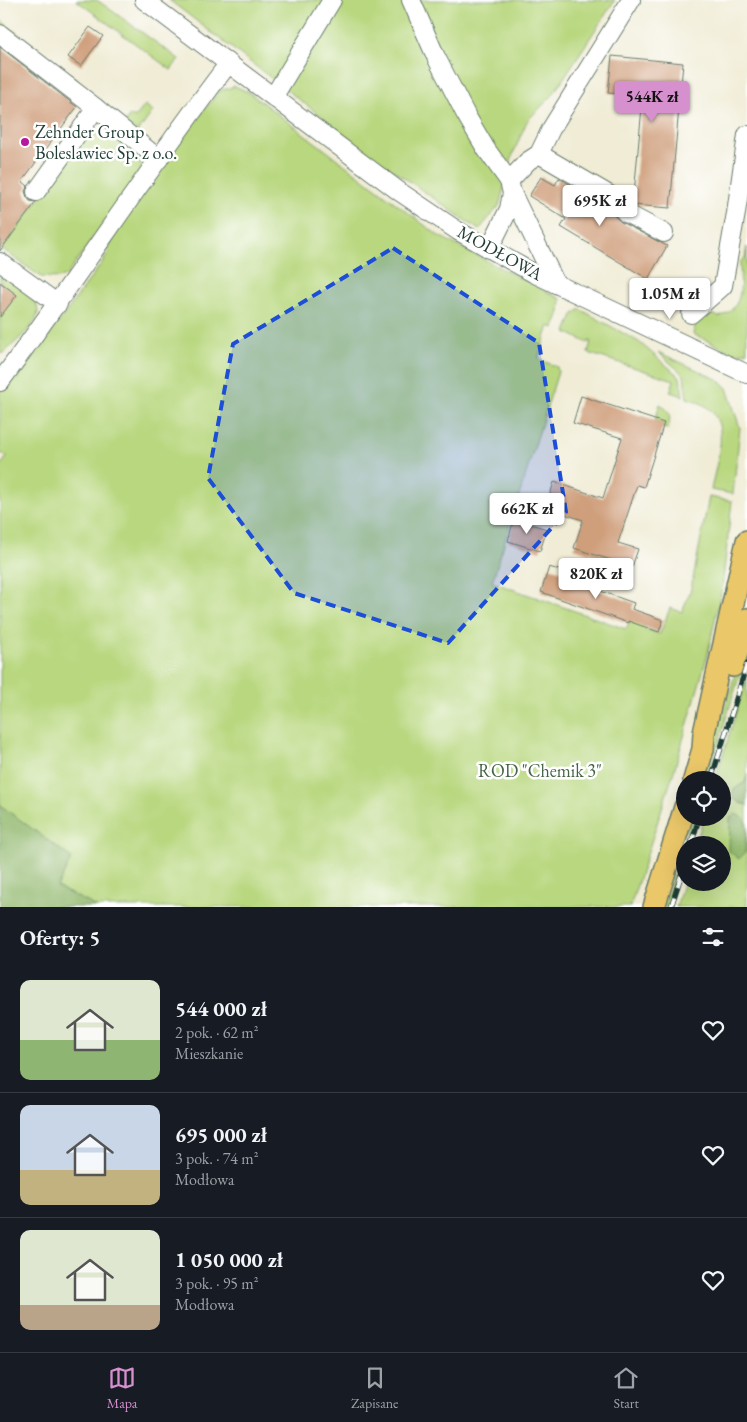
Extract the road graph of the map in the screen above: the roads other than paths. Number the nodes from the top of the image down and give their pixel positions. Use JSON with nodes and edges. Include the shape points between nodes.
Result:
{"nodes":[{"id":1,"x":144,"y":0,"type":"edge"},
{"id":2,"x":332,"y":0,"type":"edge"},
{"id":3,"x":411,"y":0,"type":"edge"},
{"id":4,"x":631,"y":0,"type":"edge"},
{"id":5,"x":0,"y":34,"type":"edge"},
{"id":6,"x":229,"y":63,"type":"junction"},
{"id":7,"x":274,"y":96,"type":"junction"},
{"id":8,"x":96,"y":108,"type":"junction"},
{"id":9,"x":747,"y":135,"type":"edge"},
{"id":10,"x":539,"y":154,"type":"junction"},
{"id":11,"x":159,"y":160,"type":"junction"},
{"id":12,"x":511,"y":187,"type":"junction"},
{"id":13,"x":36,"y":192,"type":"dead end"},
{"id":14,"x":664,"y":233,"type":"dead end"},
{"id":15,"x":489,"y":249,"type":"junction"},
{"id":16,"x":0,"y":262,"type":"edge"},
{"id":17,"x":556,"y":284,"type":"junction"},
{"id":18,"x":58,"y":304,"type":"junction"},
{"id":19,"x":691,"y":314,"type":"dead end"},
{"id":20,"x":747,"y":374,"type":"edge"},
{"id":21,"x":1,"y":379,"type":"edge"},
{"id":22,"x":747,"y":541,"type":"edge"},
{"id":23,"x":747,"y":619,"type":"edge"},
{"id":24,"x":703,"y":749,"type":"junction"},
{"id":25,"x":697,"y":771,"type":"edge"},
{"id":26,"x":679,"y":826,"type":"edge"},
{"id":27,"x":654,"y":907,"type":"edge"}],
"edges":[{"from":1,"to":6,"type":"street","name":"MODŁOWA"},
{"from":2,"to":7,"type":"street"},
{"from":3,"to":12,"type":"street","via":[[422,29],[466,115]]},
{"from":4,"to":10,"type":"street","via":[[551,129]]},
{"from":5,"to":8,"type":"street"},
{"from":6,"to":7,"type":"street","name":"MODŁOWA"},
{"from":6,"to":11,"type":"street","via":[[199,100]]},
{"from":7,"to":15,"type":"street","name":"MODŁOWA","via":[[400,192]]},
{"from":8,"to":11,"type":"street"},
{"from":8,"to":13,"type":"street"},
{"from":9,"to":19,"type":"street","via":[[723,286]]},
{"from":10,"to":12,"type":"street","via":[[528,162]]},
{"from":10,"to":14,"type":"street","via":[[608,194],[626,213]]},
{"from":11,"to":18,"type":"street"},
{"from":12,"to":15,"type":"street","via":[[509,209]]},
{"from":12,"to":17,"type":"street"},
{"from":15,"to":17,"type":"street","name":"MODŁOWA"},
{"from":16,"to":18,"type":"street"},
{"from":17,"to":20,"type":"street","name":"MODŁOWA"},
{"from":18,"to":21,"type":"street"},
{"from":22,"to":24,"type":"main road"},
{"from":23,"to":24,"type":"main road","via":[[711,734]]},
{"from":24,"to":25,"type":"main road"},
{"from":26,"to":27,"type":"main road"}]}
